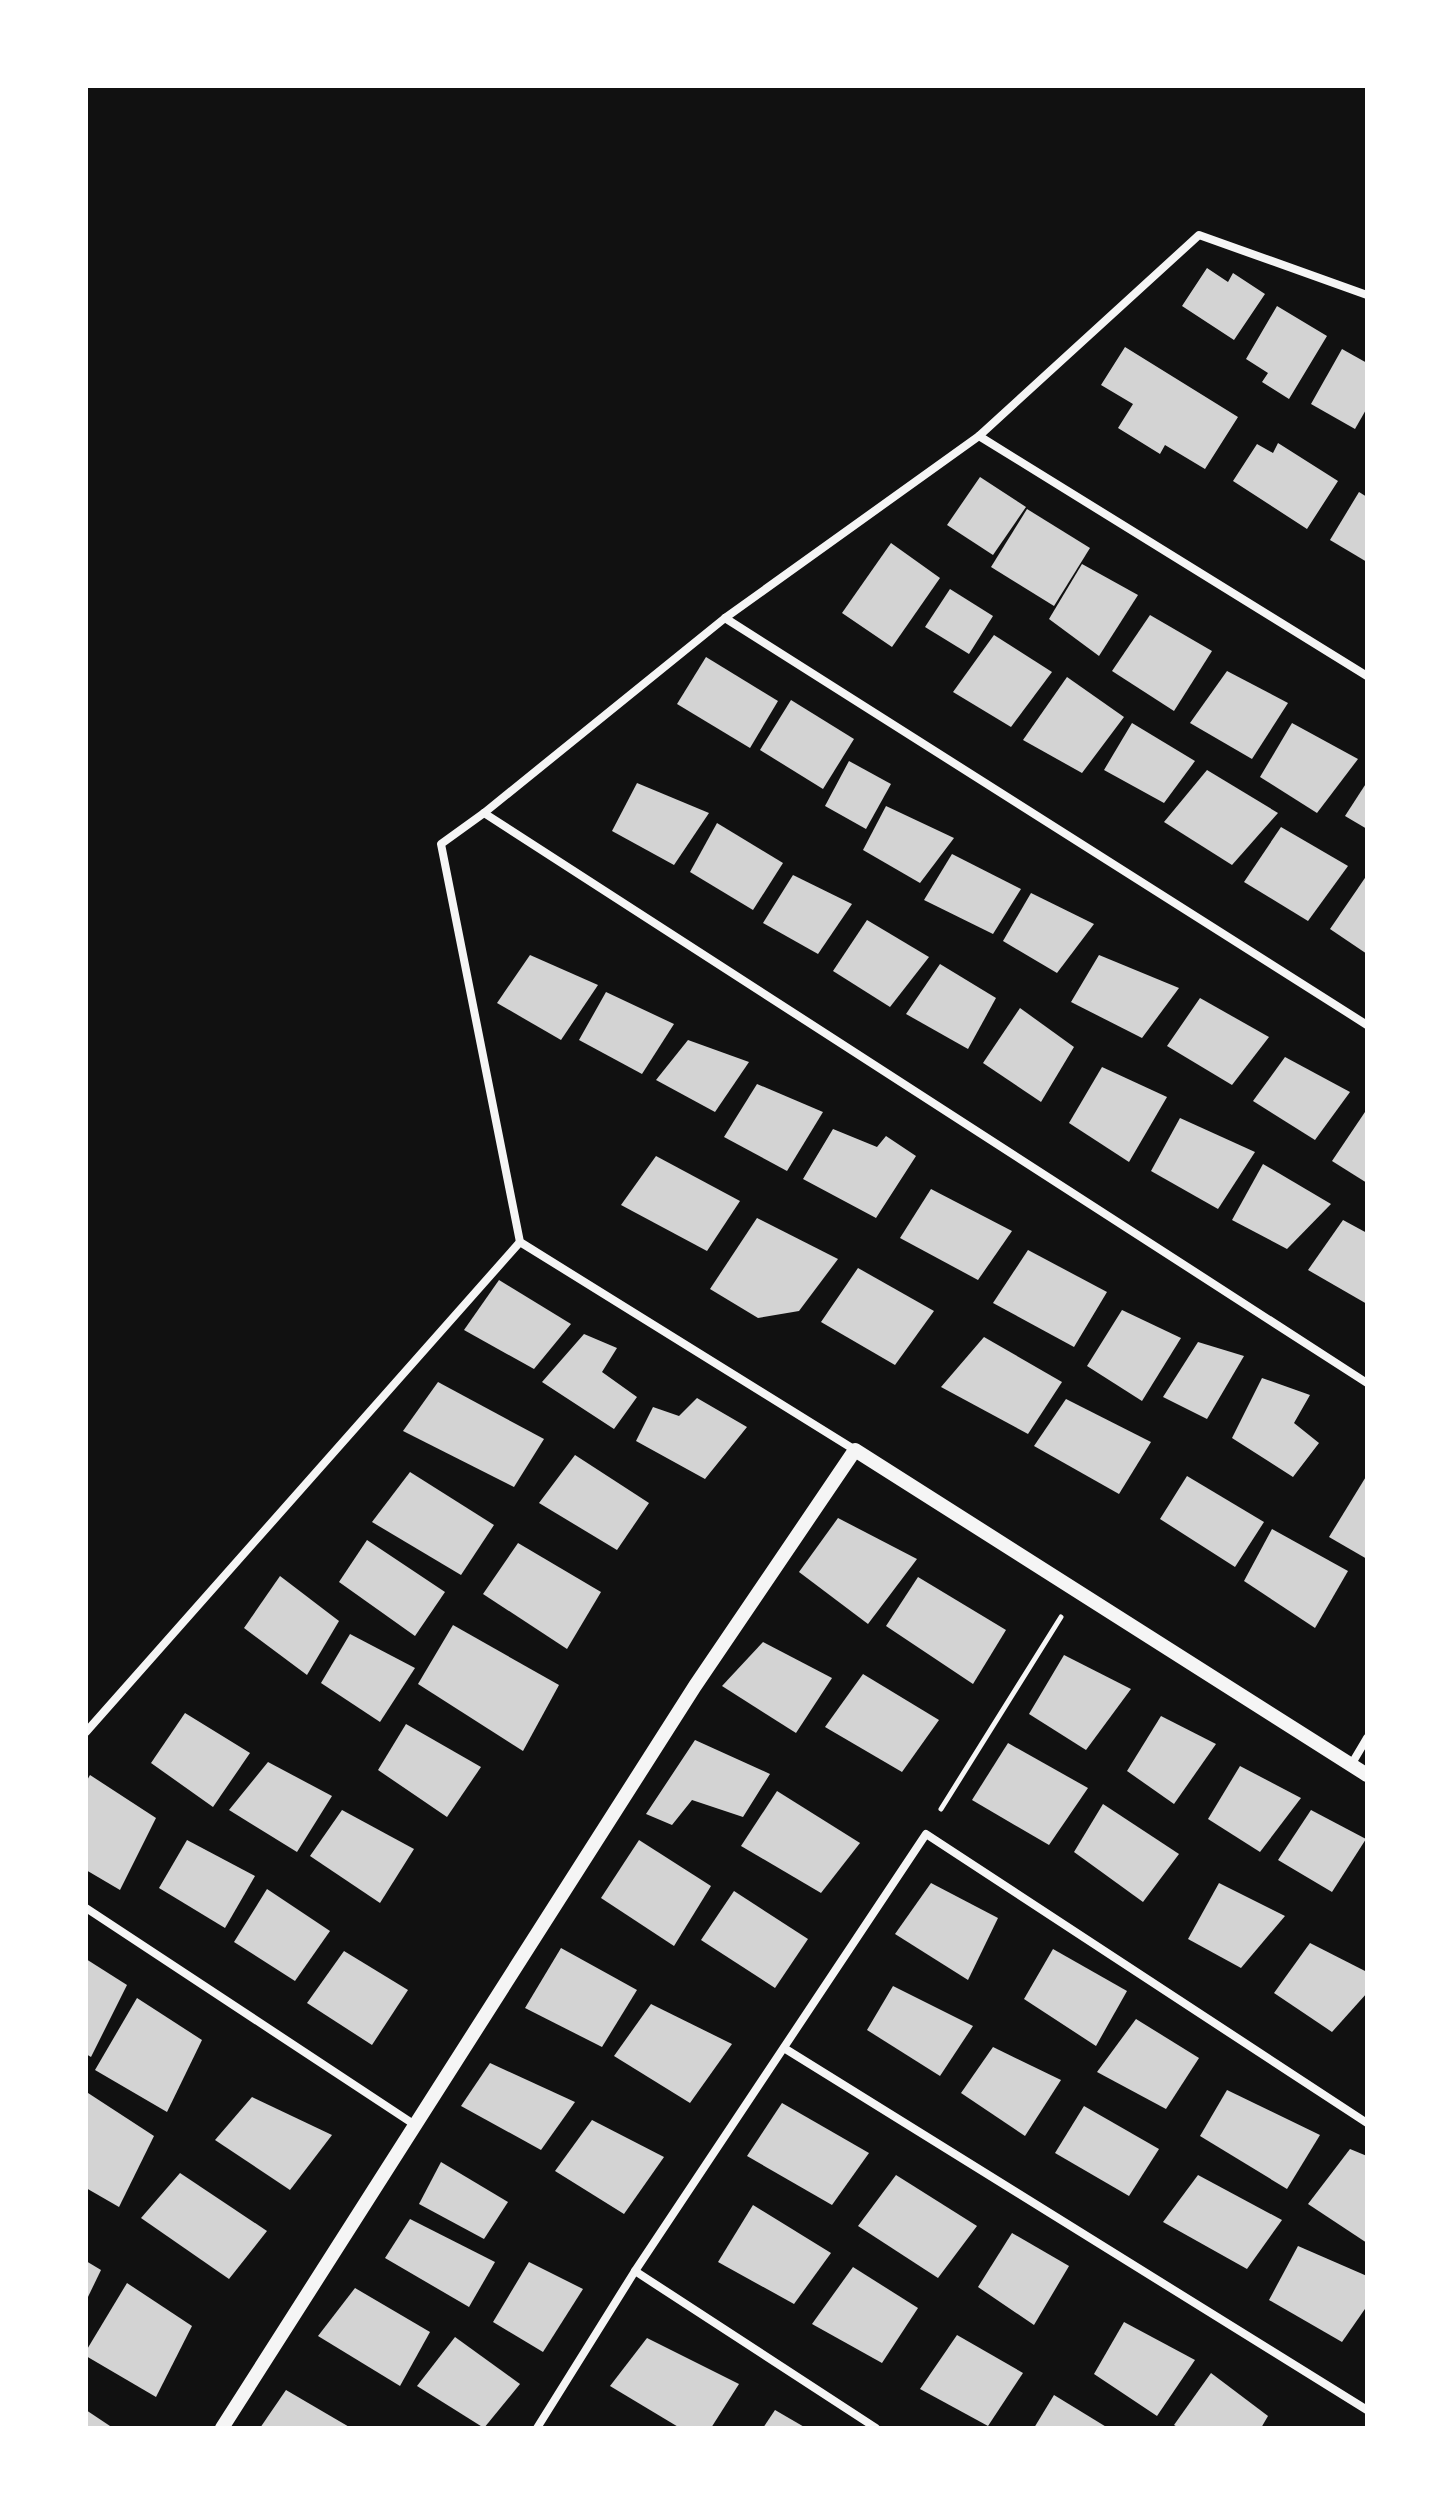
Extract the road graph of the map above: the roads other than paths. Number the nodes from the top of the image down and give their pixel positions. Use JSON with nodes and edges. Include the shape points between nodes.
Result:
{"nodes":[{"id":1,"x":1367,"y":295,"type":"edge"},
{"id":2,"x":979,"y":436,"type":"junction"},
{"id":3,"x":725,"y":618,"type":"junction"},
{"id":4,"x":1367,"y":676,"type":"edge"},
{"id":5,"x":484,"y":813,"type":"junction"},
{"id":6,"x":1367,"y":1025,"type":"edge"},
{"id":7,"x":520,"y":1242,"type":"junction"},
{"id":8,"x":1367,"y":1383,"type":"edge"},
{"id":9,"x":855,"y":1450,"type":"junction"},
{"id":10,"x":86,"y":1732,"type":"edge"},
{"id":11,"x":1367,"y":1738,"type":"edge"},
{"id":12,"x":1351,"y":1765,"type":"junction"},
{"id":13,"x":1367,"y":1775,"type":"edge"},
{"id":14,"x":86,"y":1908,"type":"edge"},
{"id":15,"x":784,"y":2048,"type":"junction"},
{"id":16,"x":1367,"y":2123,"type":"edge"},
{"id":17,"x":416,"y":2126,"type":"junction"},
{"id":18,"x":635,"y":2271,"type":"junction"},
{"id":19,"x":1367,"y":2410,"type":"edge"},
{"id":20,"x":222,"y":2428,"type":"edge"},
{"id":21,"x":537,"y":2428,"type":"edge"},
{"id":22,"x":876,"y":2428,"type":"edge"}],
"edges":[{"from":1,"to":2,"type":"street","via":[[1199,235]]},
{"from":2,"to":3,"type":"street"},
{"from":2,"to":4,"type":"street"},
{"from":3,"to":5,"type":"street"},
{"from":3,"to":6,"type":"street"},
{"from":5,"to":7,"type":"street","via":[[441,844]]},
{"from":5,"to":8,"type":"street"},
{"from":7,"to":9,"type":"street"},
{"from":7,"to":10,"type":"street"},
{"from":9,"to":12,"type":"street"},
{"from":9,"to":17,"type":"street","via":[[695,1686]]},
{"from":11,"to":12,"type":"street"},
{"from":12,"to":13,"type":"street"},
{"from":14,"to":17,"type":"street"},
{"from":15,"to":16,"type":"street","via":[[926,1834]]},
{"from":15,"to":18,"type":"street"},
{"from":15,"to":19,"type":"street"},
{"from":17,"to":20,"type":"street"},
{"from":18,"to":21,"type":"street"},
{"from":18,"to":22,"type":"street"}]}
